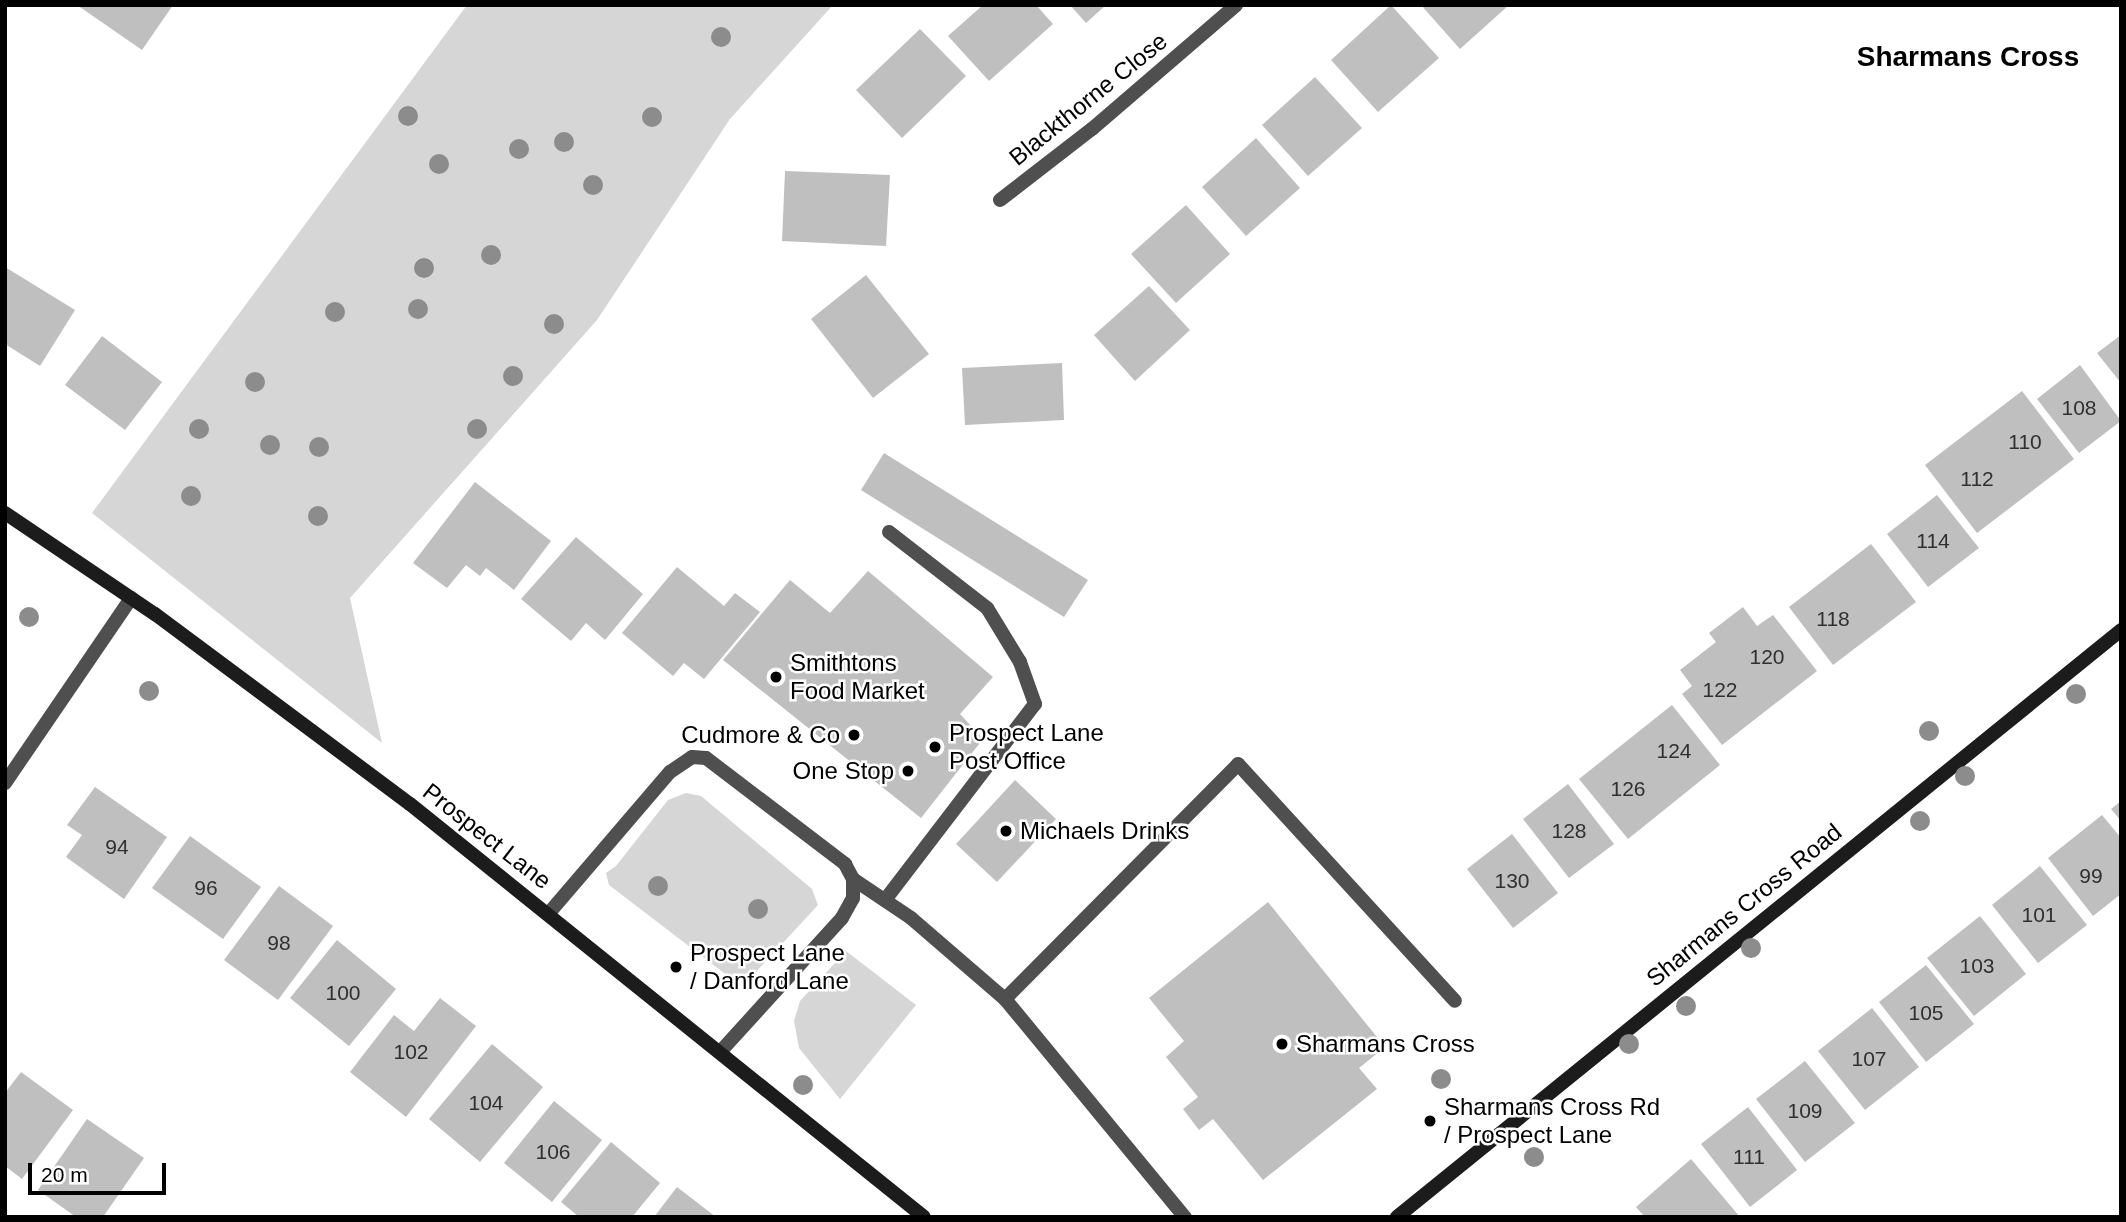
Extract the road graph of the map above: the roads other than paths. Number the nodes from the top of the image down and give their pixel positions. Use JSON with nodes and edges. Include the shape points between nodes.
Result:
{"nodes":[{"id":1,"x":1236,"y":5,"type":"edge"},
{"id":2,"x":1000,"y":200,"type":"dead end"},
{"id":3,"x":5,"y":513,"type":"edge"},
{"id":4,"x":890,"y":532,"type":"dead end"},
{"id":5,"x":131,"y":598,"type":"junction"},
{"id":6,"x":2121,"y":630,"type":"edge"},
{"id":7,"x":5,"y":783,"type":"edge"},
{"id":8,"x":853,"y":879,"type":"junction"},
{"id":9,"x":885,"y":900,"type":"junction"},
{"id":10,"x":549,"y":913,"type":"junction"},
{"id":11,"x":1005,"y":999,"type":"junction"},
{"id":12,"x":1455,"y":1001,"type":"dead end"},
{"id":13,"x":720,"y":1051,"type":"junction"},
{"id":14,"x":924,"y":1217,"type":"edge"},
{"id":15,"x":1185,"y":1217,"type":"edge"},
{"id":16,"x":1397,"y":1217,"type":"edge"}],
"edges":[{"from":1,"to":2,"type":"street","name":"Blackthorne Close","via":[[1092,129]]},
{"from":3,"to":5,"type":"street","name":"Prospect Lane"},
{"from":4,"to":9,"type":"street","via":[[987,608],[1020,662],[1035,704]]},
{"from":5,"to":7,"type":"street"},
{"from":5,"to":10,"type":"street","name":"Prospect Lane","via":[[285,709]]},
{"from":6,"to":16,"type":"street","name":"Sharmans Cross Road"},
{"from":8,"to":9,"type":"street"},
{"from":8,"to":10,"type":"street","via":[[845,864],[717,766],[706,758],[692,757],[670,772]]},
{"from":8,"to":13,"type":"street","via":[[853,898],[842,918]]},
{"from":9,"to":11,"type":"street"},
{"from":10,"to":13,"type":"street","name":"Prospect Lane"},
{"from":11,"to":12,"type":"street","via":[[1238,764]]},
{"from":11,"to":15,"type":"street"},
{"from":13,"to":14,"type":"street","name":"Prospect Lane"}]}
